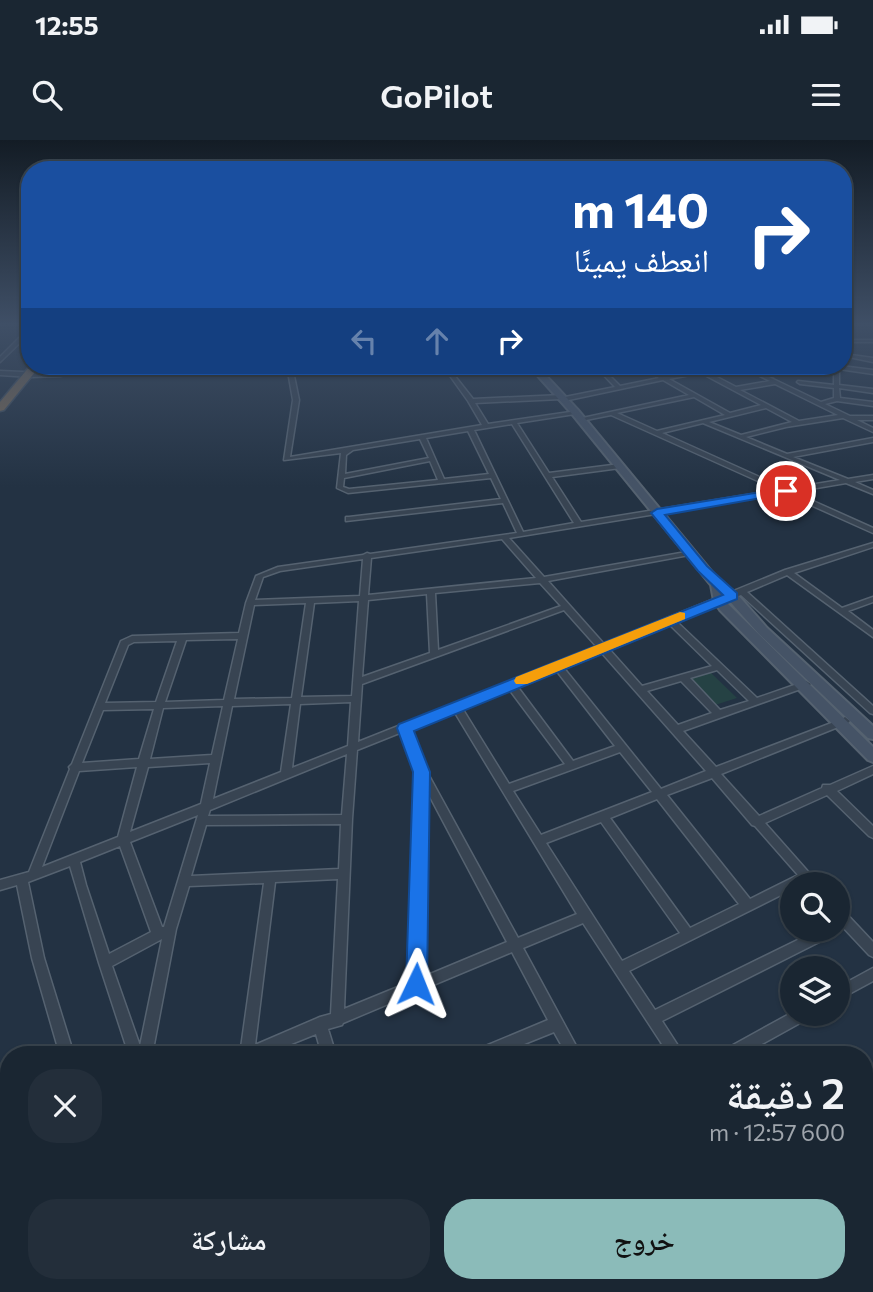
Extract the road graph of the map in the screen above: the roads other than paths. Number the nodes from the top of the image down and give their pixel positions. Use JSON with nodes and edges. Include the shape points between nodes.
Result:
{"nodes":[{"id":1,"x":18,"y":379,"type":"edge"},
{"id":2,"x":19,"y":379,"type":"edge"},
{"id":3,"x":292,"y":379,"type":"edge"},
{"id":4,"x":454,"y":379,"type":"edge"},
{"id":5,"x":545,"y":379,"type":"edge"},
{"id":6,"x":610,"y":379,"type":"edge"},
{"id":7,"x":663,"y":379,"type":"joint"},
{"id":8,"x":716,"y":379,"type":"edge"},
{"id":9,"x":769,"y":379,"type":"edge"},
{"id":10,"x":800,"y":379,"type":"edge"},
{"id":11,"x":836,"y":379,"type":"edge"},
{"id":12,"x":775,"y":382,"type":"junction"},
{"id":13,"x":800,"y":382,"type":"junction"},
{"id":14,"x":837,"y":387,"type":"junction"},
{"id":15,"x":619,"y":388,"type":"junction"},
{"id":16,"x":735,"y":389,"type":"junction"},
{"id":17,"x":873,"y":391,"type":"edge"},
{"id":18,"x":799,"y":393,"type":"junction"},
{"id":19,"x":0,"y":395,"type":"edge"},
{"id":20,"x":692,"y":396,"type":"junction"},
{"id":21,"x":563,"y":398,"type":"junction"},
{"id":22,"x":837,"y":399,"type":"junction"},
{"id":23,"x":471,"y":401,"type":"junction"},
{"id":24,"x":821,"y":404,"type":"junction"},
{"id":25,"x":873,"y":404,"type":"edge"},
{"id":26,"x":766,"y":406,"type":"junction"},
{"id":27,"x":0,"y":408,"type":"edge"},
{"id":28,"x":612,"y":413,"type":"junction"},
{"id":29,"x":728,"y":414,"type":"junction"},
{"id":30,"x":578,"y":415,"type":"junction"},
{"id":31,"x":846,"y":417,"type":"junction"},
{"id":32,"x":873,"y":418,"type":"edge"},
{"id":33,"x":513,"y":421,"type":"junction"},
{"id":34,"x":702,"y":421,"type":"junction"},
{"id":35,"x":798,"y":423,"type":"junction"},
{"id":36,"x":485,"y":425,"type":"junction"},
{"id":37,"x":470,"y":428,"type":"junction"},
{"id":38,"x":873,"y":430,"type":"edge"},
{"id":39,"x":657,"y":433,"type":"junction"},
{"id":40,"x":422,"y":436,"type":"junction"},
{"id":41,"x":740,"y":437,"type":"junction"},
{"id":42,"x":873,"y":440,"type":"edge"},
{"id":43,"x":347,"y":450,"type":"junction"},
{"id":44,"x":786,"y":456,"type":"junction"},
{"id":45,"x":433,"y":459,"type":"junction"},
{"id":46,"x":620,"y":466,"type":"junction"},
{"id":47,"x":548,"y":474,"type":"junction"},
{"id":48,"x":342,"y":475,"type":"junction"},
{"id":49,"x":493,"y":476,"type":"junction"},
{"id":50,"x":873,"y":477,"type":"edge"},
{"id":51,"x":442,"y":481,"type":"junction"},
{"id":52,"x":847,"y":482,"type":"junction"},
{"id":53,"x":786,"y":491,"type":"junction"},
{"id":54,"x":873,"y":492,"type":"edge"},
{"id":55,"x":505,"y":501,"type":"junction"},
{"id":56,"x":657,"y":513,"type":"junction"},
{"id":57,"x":349,"y":519,"type":"dead end"},
{"id":58,"x":579,"y":525,"type":"junction"},
{"id":59,"x":873,"y":531,"type":"edge"},
{"id":60,"x":520,"y":534,"type":"junction"},
{"id":61,"x":504,"y":537,"type":"junction"},
{"id":62,"x":873,"y":545,"type":"edge"},
{"id":63,"x":689,"y":553,"type":"junction"},
{"id":64,"x":367,"y":555,"type":"junction"},
{"id":65,"x":788,"y":572,"type":"junction"},
{"id":66,"x":542,"y":580,"type":"junction"},
{"id":67,"x":431,"y":591,"type":"junction"},
{"id":68,"x":731,"y":596,"type":"junction"},
{"id":69,"x":363,"y":598,"type":"junction"},
{"id":70,"x":873,"y":598,"type":"edge"},
{"id":71,"x":310,"y":601,"type":"junction"},
{"id":72,"x":250,"y":603,"type":"junction"},
{"id":73,"x":565,"y":607,"type":"junction"},
{"id":74,"x":841,"y":611,"type":"junction"},
{"id":75,"x":670,"y":620,"type":"junction"},
{"id":76,"x":873,"y":634,"type":"edge"},
{"id":77,"x":243,"y":636,"type":"junction"},
{"id":78,"x":182,"y":638,"type":"junction"},
{"id":79,"x":602,"y":648,"type":"junction"},
{"id":80,"x":434,"y":654,"type":"junction"},
{"id":81,"x":557,"y":665,"type":"junction"},
{"id":82,"x":718,"y":667,"type":"junction"},
{"id":83,"x":683,"y":677,"type":"junction"},
{"id":84,"x":358,"y":682,"type":"junction"},
{"id":85,"x":808,"y":683,"type":"junction"},
{"id":86,"x":511,"y":685,"type":"junction"},
{"id":87,"x":640,"y":690,"type":"junction"},
{"id":88,"x":357,"y":699,"type":"junction"},
{"id":89,"x":296,"y":701,"type":"junction"},
{"id":90,"x":757,"y":702,"type":"junction"},
{"id":91,"x":230,"y":703,"type":"junction"},
{"id":92,"x":159,"y":706,"type":"junction"},
{"id":93,"x":98,"y":707,"type":"junction"},
{"id":94,"x":456,"y":707,"type":"junction"},
{"id":95,"x":873,"y":711,"type":"edge"},
{"id":96,"x":719,"y":715,"type":"junction"},
{"id":97,"x":855,"y":718,"type":"junction"},
{"id":98,"x":840,"y":722,"type":"junction"},
{"id":99,"x":405,"y":728,"type":"junction"},
{"id":100,"x":675,"y":730,"type":"junction"},
{"id":101,"x":873,"y":734,"type":"edge"},
{"id":102,"x":354,"y":747,"type":"junction"},
{"id":103,"x":623,"y":747,"type":"junction"},
{"id":104,"x":873,"y":756,"type":"edge"},
{"id":105,"x":217,"y":759,"type":"junction"},
{"id":106,"x":143,"y":764,"type":"junction"},
{"id":107,"x":571,"y":765,"type":"junction"},
{"id":108,"x":74,"y":767,"type":"junction"},
{"id":109,"x":873,"y":770,"type":"edge"},
{"id":110,"x":422,"y":772,"type":"junction"},
{"id":111,"x":286,"y":774,"type":"junction"},
{"id":112,"x":713,"y":774,"type":"junction"},
{"id":113,"x":827,"y":788,"type":"junction"},
{"id":114,"x":506,"y":789,"type":"junction"},
{"id":115,"x":659,"y":795,"type":"junction"},
{"id":116,"x":206,"y":806,"type":"junction"},
{"id":117,"x":602,"y":815,"type":"junction"},
{"id":118,"x":347,"y":819,"type":"junction"},
{"id":119,"x":201,"y":821,"type":"junction"},
{"id":120,"x":756,"y":822,"type":"junction"},
{"id":121,"x":873,"y":833,"type":"edge"},
{"id":122,"x":123,"y":839,"type":"junction"},
{"id":123,"x":539,"y":841,"type":"junction"},
{"id":124,"x":74,"y":859,"type":"junction"},
{"id":125,"x":802,"y":872,"type":"edge"},
{"id":126,"x":345,"y":874,"type":"junction"},
{"id":127,"x":27,"y":878,"type":"junction"},
{"id":128,"x":270,"y":878,"type":"junction"},
{"id":129,"x":184,"y":881,"type":"junction"},
{"id":130,"x":0,"y":885,"type":"edge"},
{"id":131,"x":780,"y":892,"type":"edge"},
{"id":132,"x":748,"y":906,"type":"junction"},
{"id":133,"x":585,"y":916,"type":"junction"},
{"id":134,"x":850,"y":928,"type":"edge"},
{"id":135,"x":164,"y":932,"type":"junction"},
{"id":136,"x":687,"y":933,"type":"junction"},
{"id":137,"x":807,"y":942,"type":"edge"},
{"id":138,"x":515,"y":946,"type":"junction"},
{"id":139,"x":872,"y":949,"type":"edge"},
{"id":140,"x":105,"y":963,"type":"junction"},
{"id":141,"x":621,"y":968,"type":"junction"},
{"id":142,"x":873,"y":974,"type":"edge"},
{"id":143,"x":416,"y":984,"type":"junction"},
{"id":144,"x":850,"y":987,"type":"edge"},
{"id":145,"x":652,"y":1019,"type":"junction"},
{"id":146,"x":337,"y":1020,"type":"junction"},
{"id":147,"x":320,"y":1024,"type":"junction"},
{"id":148,"x":556,"y":1024,"type":"junction"},
{"id":149,"x":781,"y":1026,"type":"edge"},
{"id":150,"x":64,"y":1046,"type":"edge"},
{"id":151,"x":133,"y":1046,"type":"edge"},
{"id":152,"x":146,"y":1046,"type":"edge"},
{"id":153,"x":249,"y":1046,"type":"edge"},
{"id":154,"x":269,"y":1046,"type":"edge"},
{"id":155,"x":326,"y":1046,"type":"edge"},
{"id":156,"x":503,"y":1046,"type":"edge"},
{"id":157,"x":569,"y":1046,"type":"edge"},
{"id":158,"x":671,"y":1046,"type":"edge"},
{"id":159,"x":745,"y":1046,"type":"edge"}],
"edges":[{"from":1,"to":19,"type":"highway"},
{"from":2,"to":27,"type":"highway"},
{"from":3,"to":43,"type":"street","via":[[296,400],[286,459]]},
{"from":4,"to":23,"type":"street"},
{"from":5,"to":21,"type":"street"},
{"from":6,"to":15,"type":"street"},
{"from":7,"to":15,"type":"street"},
{"from":7,"to":20,"type":"street"},
{"from":8,"to":16,"type":"street"},
{"from":9,"to":12,"type":"street"},
{"from":10,"to":13,"type":"street"},
{"from":11,"to":14,"type":"street"},
{"from":12,"to":16,"type":"street"},
{"from":12,"to":18,"type":"street"},
{"from":13,"to":14,"type":"street"},
{"from":13,"to":18,"type":"street"},
{"from":14,"to":17,"type":"street"},
{"from":14,"to":22,"type":"street"},
{"from":15,"to":21,"type":"street"},
{"from":16,"to":26,"type":"street"},
{"from":18,"to":24,"type":"street"},
{"from":20,"to":28,"type":"street"},
{"from":20,"to":29,"type":"street"},
{"from":21,"to":23,"type":"street"},
{"from":21,"to":30,"type":"street"},
{"from":22,"to":24,"type":"street"},
{"from":22,"to":25,"type":"street"},
{"from":23,"to":36,"type":"street"},
{"from":24,"to":31,"type":"street"},
{"from":26,"to":29,"type":"street"},
{"from":26,"to":35,"type":"street"},
{"from":28,"to":30,"type":"street"},
{"from":28,"to":39,"type":"street"},
{"from":29,"to":34,"type":"street"},
{"from":30,"to":33,"type":"street"},
{"from":30,"to":46,"type":"street"},
{"from":31,"to":32,"type":"street"},
{"from":31,"to":35,"type":"street"},
{"from":31,"to":38,"type":"street"},
{"from":33,"to":36,"type":"street"},
{"from":33,"to":47,"type":"street"},
{"from":34,"to":39,"type":"street"},
{"from":34,"to":41,"type":"street"},
{"from":35,"to":41,"type":"street"},
{"from":36,"to":37,"type":"street"},
{"from":37,"to":40,"type":"street"},
{"from":37,"to":49,"type":"street"},
{"from":39,"to":53,"type":"street"},
{"from":40,"to":43,"type":"street"},
{"from":40,"to":45,"type":"street"},
{"from":41,"to":44,"type":"street"},
{"from":42,"to":44,"type":"street"},
{"from":43,"to":48,"type":"street"},
{"from":44,"to":52,"type":"street"},
{"from":45,"to":48,"type":"street"},
{"from":45,"to":51,"type":"street"},
{"from":46,"to":47,"type":"street"},
{"from":46,"to":56,"type":"street"},
{"from":47,"to":58,"type":"street"},
{"from":48,"to":51,"type":"street","via":[[340,488],[348,491]]},
{"from":49,"to":51,"type":"street"},
{"from":49,"to":55,"type":"street"},
{"from":50,"to":52,"type":"street"},
{"from":52,"to":53,"type":"street"},
{"from":52,"to":54,"type":"street"},
{"from":53,"to":56,"type":"street"},
{"from":53,"to":59,"type":"street"},
{"from":55,"to":57,"type":"street"},
{"from":55,"to":60,"type":"street"},
{"from":56,"to":58,"type":"street"},
{"from":56,"to":63,"type":"street"},
{"from":58,"to":60,"type":"street"},
{"from":60,"to":61,"type":"street"},
{"from":61,"to":64,"type":"street"},
{"from":61,"to":66,"type":"street"},
{"from":62,"to":65,"type":"street"},
{"from":63,"to":66,"type":"street"},
{"from":63,"to":68,"type":"street"},
{"from":64,"to":69,"type":"street"},
{"from":64,"to":72,"type":"street","via":[[268,571],[256,582]]},
{"from":65,"to":68,"type":"street"},
{"from":65,"to":74,"type":"street"},
{"from":66,"to":67,"type":"street"},
{"from":66,"to":73,"type":"street"},
{"from":67,"to":69,"type":"street"},
{"from":67,"to":80,"type":"street"},
{"from":68,"to":75,"type":"street"},
{"from":68,"to":85,"type":"street"},
{"from":68,"to":95,"type":"street"},
{"from":69,"to":71,"type":"street"},
{"from":69,"to":84,"type":"street"},
{"from":70,"to":74,"type":"street"},
{"from":71,"to":72,"type":"street"},
{"from":71,"to":89,"type":"street"},
{"from":72,"to":77,"type":"street"},
{"from":73,"to":79,"type":"street"},
{"from":73,"to":80,"type":"street"},
{"from":74,"to":76,"type":"street"},
{"from":75,"to":79,"type":"street"},
{"from":75,"to":82,"type":"street"},
{"from":77,"to":78,"type":"street"},
{"from":77,"to":91,"type":"street"},
{"from":78,"to":92,"type":"street"},
{"from":78,"to":93,"type":"street","via":[[124,643]]},
{"from":79,"to":81,"type":"street"},
{"from":79,"to":87,"type":"street"},
{"from":80,"to":84,"type":"street"},
{"from":81,"to":86,"type":"street"},
{"from":81,"to":103,"type":"street"},
{"from":82,"to":83,"type":"street"},
{"from":82,"to":90,"type":"street"},
{"from":83,"to":87,"type":"street"},
{"from":83,"to":96,"type":"street"},
{"from":84,"to":88,"type":"street"},
{"from":85,"to":90,"type":"street"},
{"from":85,"to":97,"type":"street"},
{"from":85,"to":98,"type":"street"},
{"from":86,"to":94,"type":"street"},
{"from":86,"to":107,"type":"street"},
{"from":87,"to":100,"type":"street"},
{"from":88,"to":89,"type":"street"},
{"from":88,"to":102,"type":"street"},
{"from":89,"to":91,"type":"street"},
{"from":89,"to":111,"type":"street"},
{"from":90,"to":96,"type":"street"},
{"from":91,"to":92,"type":"street"},
{"from":91,"to":105,"type":"street"},
{"from":92,"to":93,"type":"street"},
{"from":92,"to":106,"type":"street"},
{"from":93,"to":108,"type":"street"},
{"from":94,"to":99,"type":"street"},
{"from":94,"to":114,"type":"street"},
{"from":96,"to":100,"type":"street"},
{"from":97,"to":98,"type":"street"},
{"from":97,"to":101,"type":"street"},
{"from":98,"to":104,"type":"street"},
{"from":98,"to":112,"type":"street"},
{"from":99,"to":102,"type":"street"},
{"from":99,"to":110,"type":"street"},
{"from":100,"to":112,"type":"street"},
{"from":102,"to":111,"type":"street"},
{"from":102,"to":118,"type":"street"},
{"from":103,"to":107,"type":"street"},
{"from":103,"to":115,"type":"street"},
{"from":105,"to":106,"type":"street"},
{"from":105,"to":116,"type":"street"},
{"from":106,"to":108,"type":"street"},
{"from":106,"to":122,"type":"street"},
{"from":107,"to":114,"type":"street"},
{"from":108,"to":127,"type":"street"},
{"from":109,"to":113,"type":"street"},
{"from":110,"to":138,"type":"street"},
{"from":110,"to":143,"type":"street"},
{"from":111,"to":116,"type":"street"},
{"from":112,"to":115,"type":"street"},
{"from":112,"to":120,"type":"street"},
{"from":113,"to":120,"type":"street"},
{"from":113,"to":121,"type":"street"},
{"from":114,"to":123,"type":"street"},
{"from":115,"to":117,"type":"street"},
{"from":115,"to":132,"type":"street"},
{"from":116,"to":119,"type":"street"},
{"from":116,"to":122,"type":"street"},
{"from":117,"to":123,"type":"street"},
{"from":117,"to":136,"type":"street"},
{"from":118,"to":119,"type":"street"},
{"from":118,"to":126,"type":"street"},
{"from":119,"to":129,"type":"street"},
{"from":120,"to":125,"type":"street"},
{"from":122,"to":124,"type":"street"},
{"from":122,"to":135,"type":"street"},
{"from":123,"to":133,"type":"street"},
{"from":124,"to":127,"type":"street"},
{"from":124,"to":140,"type":"street"},
{"from":126,"to":128,"type":"street"},
{"from":126,"to":146,"type":"street"},
{"from":127,"to":130,"type":"street"},
{"from":127,"to":150,"type":"street","via":[[38,958]]},
{"from":128,"to":129,"type":"street"},
{"from":128,"to":153,"type":"street"},
{"from":129,"to":135,"type":"street"},
{"from":131,"to":132,"type":"street"},
{"from":132,"to":136,"type":"street"},
{"from":133,"to":138,"type":"street"},
{"from":133,"to":141,"type":"street"},
{"from":134,"to":139,"type":"street"},
{"from":135,"to":140,"type":"street"},
{"from":135,"to":152,"type":"street"},
{"from":136,"to":141,"type":"street"},
{"from":137,"to":145,"type":"street"},
{"from":138,"to":143,"type":"street"},
{"from":138,"to":148,"type":"street"},
{"from":140,"to":151,"type":"street"},
{"from":141,"to":145,"type":"street"},
{"from":142,"to":144,"type":"street"},
{"from":143,"to":146,"type":"street"},
{"from":145,"to":158,"type":"street"},
{"from":146,"to":147,"type":"street"},
{"from":147,"to":154,"type":"street"},
{"from":147,"to":155,"type":"street"},
{"from":148,"to":156,"type":"street"},
{"from":148,"to":157,"type":"street"},
{"from":149,"to":159,"type":"street"}]}
